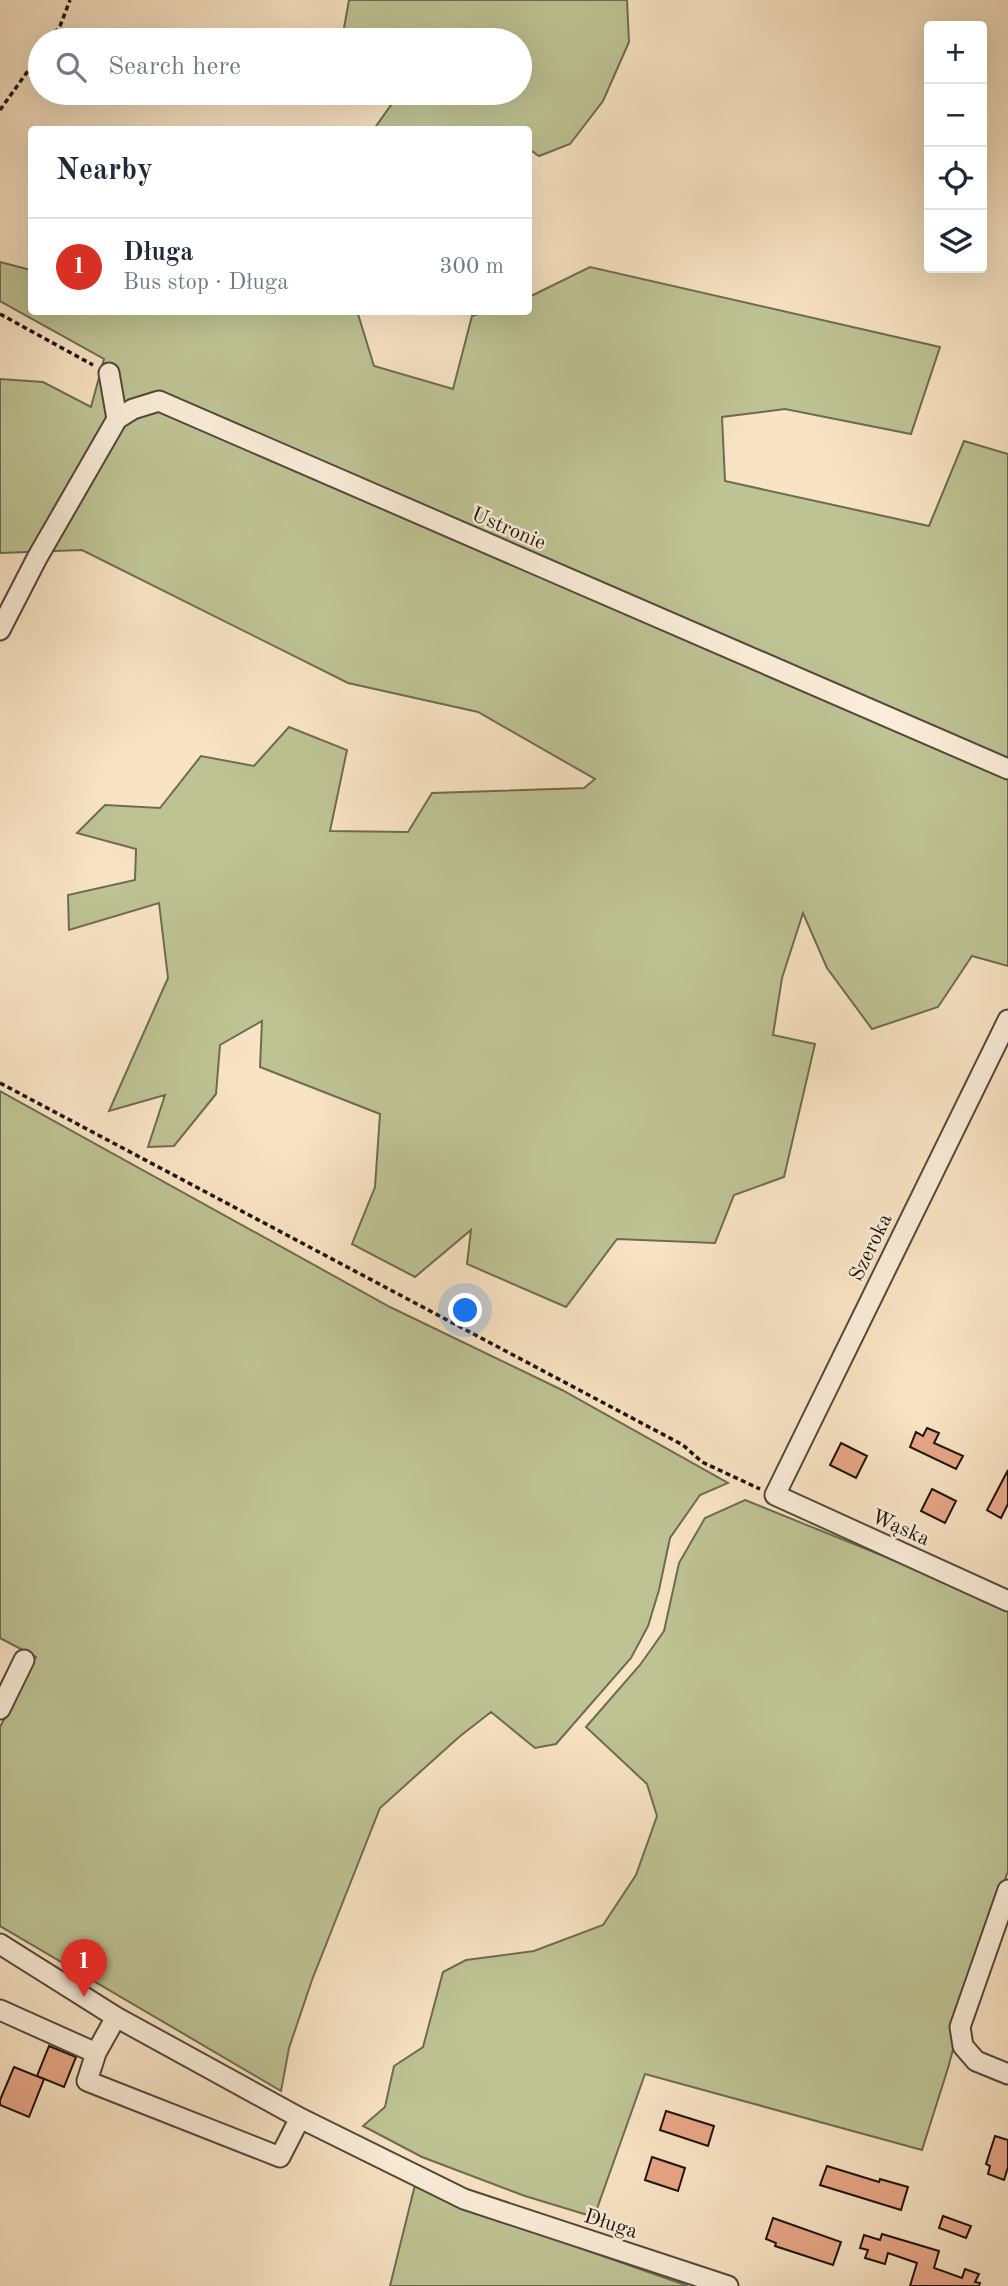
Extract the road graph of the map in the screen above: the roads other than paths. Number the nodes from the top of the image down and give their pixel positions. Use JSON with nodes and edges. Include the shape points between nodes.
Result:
{"nodes":[{"id":1,"x":109,"y":373,"type":"road end"},
{"id":2,"x":117,"y":419,"type":"junction"},
{"id":3,"x":0,"y":630,"type":"edge"},
{"id":4,"x":1008,"y":769,"type":"edge"},
{"id":5,"x":1008,"y":1020,"type":"edge"},
{"id":6,"x":775,"y":1495,"type":"joint"},
{"id":7,"x":1008,"y":1601,"type":"edge"},
{"id":8,"x":24,"y":1660,"type":"dead end"},
{"id":9,"x":0,"y":1709,"type":"edge"},
{"id":10,"x":1008,"y":1890,"type":"edge"},
{"id":11,"x":0,"y":1944,"type":"edge"},
{"id":12,"x":0,"y":2010,"type":"edge"},
{"id":13,"x":116,"y":2017,"type":"junction"},
{"id":14,"x":96,"y":2053,"type":"junction"},
{"id":15,"x":1008,"y":2074,"type":"edge"},
{"id":16,"x":300,"y":2118,"type":"junction"},
{"id":17,"x":726,"y":2286,"type":"edge"}],
"edges":[{"from":1,"to":2,"type":"street"},
{"from":2,"to":3,"type":"street"},
{"from":2,"to":4,"type":"street","name":"Ustronie","via":[[159,401]]},
{"from":5,"to":6,"type":"street","name":"Szeroka"},
{"from":6,"to":7,"type":"street","name":"Wąska"},
{"from":8,"to":9,"type":"street"},
{"from":10,"to":15,"type":"street","via":[[960,2027],[963,2046],[976,2061]]},
{"from":11,"to":13,"type":"street","name":"Długa"},
{"from":12,"to":14,"type":"street"},
{"from":13,"to":14,"type":"street"},
{"from":13,"to":16,"type":"street","name":"Długa"},
{"from":14,"to":16,"type":"street","via":[[87,2081],[280,2157]]},
{"from":16,"to":17,"type":"street","name":"Długa","via":[[464,2199]]}]}
